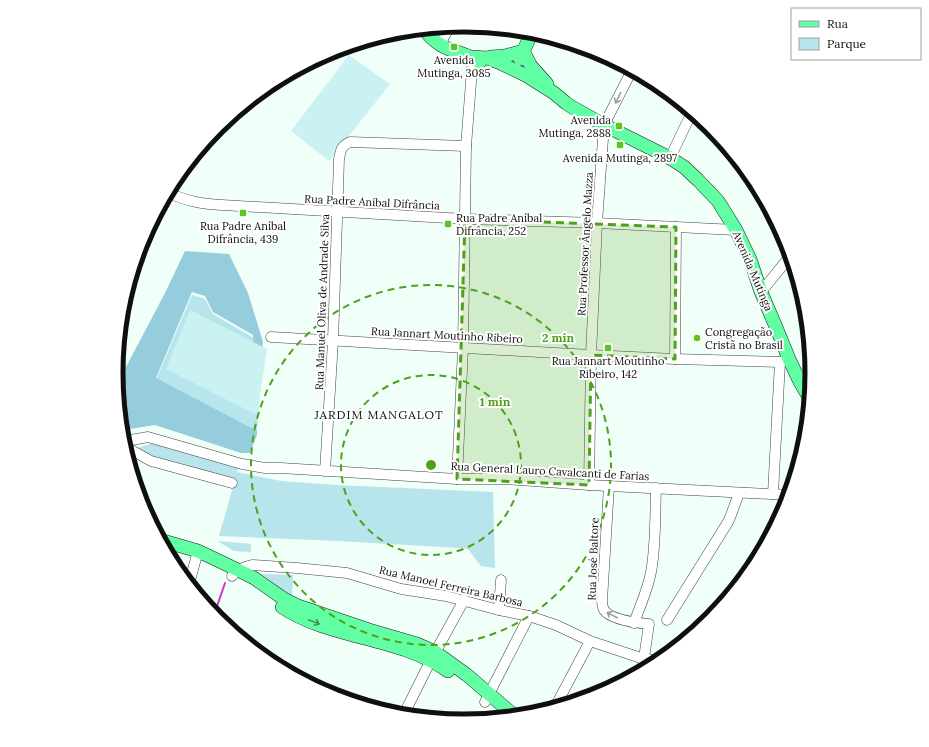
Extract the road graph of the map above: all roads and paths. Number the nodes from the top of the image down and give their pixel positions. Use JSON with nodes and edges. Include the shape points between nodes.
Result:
{"nodes":[{"id":1,"x":446,"y":33,"type":"edge"},
{"id":2,"x":429,"y":34,"type":"edge"},
{"id":3,"x":529,"y":39,"type":"edge"},
{"id":4,"x":440,"y":45,"type":"junction"},
{"id":5,"x":523,"y":51,"type":"junction"},
{"id":6,"x":473,"y":57,"type":"junction"},
{"id":7,"x":486,"y":58,"type":"junction"},
{"id":8,"x":513,"y":74,"type":"junction"},
{"id":9,"x":630,"y":75,"type":"edge"},
{"id":10,"x":554,"y":93,"type":"junction"},
{"id":11,"x":566,"y":103,"type":"junction"},
{"id":12,"x":690,"y":117,"type":"edge"},
{"id":13,"x":604,"y":125,"type":"junction"},
{"id":14,"x":466,"y":146,"type":"junction"},
{"id":15,"x":670,"y":158,"type":"junction"},
{"id":16,"x":174,"y":195,"type":"edge"},
{"id":17,"x":338,"y":212,"type":"junction"},
{"id":18,"x":465,"y":219,"type":"junction"},
{"id":19,"x":597,"y":223,"type":"junction"},
{"id":20,"x":676,"y":227,"type":"junction"},
{"id":21,"x":736,"y":230,"type":"junction"},
{"id":22,"x":787,"y":260,"type":"edge"},
{"id":23,"x":761,"y":292,"type":"junction"},
{"id":24,"x":270,"y":337,"type":"dead end"},
{"id":25,"x":333,"y":341,"type":"junction"},
{"id":26,"x":463,"y":348,"type":"junction"},
{"id":27,"x":591,"y":355,"type":"junction"},
{"id":28,"x":675,"y":359,"type":"junction"},
{"id":29,"x":784,"y":360,"type":"junction"},
{"id":30,"x":805,"y":391,"type":"edge"},
{"id":31,"x":130,"y":441,"type":"edge"},
{"id":32,"x":132,"y":450,"type":"edge"},
{"id":33,"x":325,"y":471,"type":"junction"},
{"id":34,"x":457,"y":479,"type":"junction"},
{"id":35,"x":232,"y":483,"type":"dead end"},
{"id":36,"x":589,"y":485,"type":"junction"},
{"id":37,"x":609,"y":486,"type":"junction"},
{"id":38,"x":656,"y":488,"type":"junction"},
{"id":39,"x":738,"y":493,"type":"junction"},
{"id":40,"x":773,"y":494,"type":"junction"},
{"id":41,"x":784,"y":495,"type":"edge"},
{"id":42,"x":169,"y":544,"type":"edge"},
{"id":43,"x":174,"y":552,"type":"edge"},
{"id":44,"x":196,"y":555,"type":"junction"},
{"id":45,"x":235,"y":573,"type":"junction"},
{"id":46,"x":191,"y":577,"type":"edge"},
{"id":47,"x":501,"y":580,"type":"dead end"},
{"id":48,"x":464,"y":600,"type":"junction"},
{"id":49,"x":499,"y":610,"type":"junction"},
{"id":50,"x":529,"y":616,"type":"junction"},
{"id":51,"x":667,"y":620,"type":"dead end"},
{"id":52,"x":634,"y":623,"type":"junction"},
{"id":53,"x":590,"y":641,"type":"junction"},
{"id":54,"x":433,"y":656,"type":"junction"},
{"id":55,"x":644,"y":659,"type":"junction"},
{"id":56,"x":650,"y":660,"type":"edge"},
{"id":57,"x":643,"y":664,"type":"edge"},
{"id":58,"x":487,"y":698,"type":"junction"},
{"id":59,"x":558,"y":702,"type":"edge"},
{"id":60,"x":405,"y":709,"type":"edge"},
{"id":61,"x":508,"y":712,"type":"edge"},
{"id":62,"x":500,"y":713,"type":"edge"}],
"edges":[{"from":1,"to":4,"type":"street"},
{"from":2,"to":4,"type":"main road","name":"Avenida Mutinga"},
{"from":3,"to":5,"type":"main road"},
{"from":4,"to":6,"type":"main road","name":"Avenida Mutinga"},
{"from":5,"to":7,"type":"main road"},
{"from":5,"to":8,"type":"main road"},
{"from":5,"to":10,"type":"main road"},
{"from":6,"to":7,"type":"main road","name":"Avenida Mutinga"},
{"from":6,"to":8,"type":"main road","name":"Avenida Mutinga","via":[[484,64]]},
{"from":6,"to":14,"type":"street"},
{"from":7,"to":8,"type":"main road","name":"Avenida Mutinga","via":[[500,63]]},
{"from":8,"to":10,"type":"main road","name":"Avenida Mutinga","via":[[526,76]]},
{"from":8,"to":11,"type":"main road","name":"Avenida Mutinga","via":[[552,99]]},
{"from":9,"to":13,"type":"street","one_way":true},
{"from":10,"to":11,"type":"main road","name":"Avenida Mutinga"},
{"from":11,"to":13,"type":"main road","name":"Avenida Mutinga"},
{"from":12,"to":15,"type":"street"},
{"from":13,"to":15,"type":"main road","name":"Avenida Mutinga"},
{"from":13,"to":19,"type":"street","name":"Rua Professor Ângelo Mazza"},
{"from":14,"to":17,"type":"street","name":"Rua Manuel Oliva de Andrade Silva","via":[[350,142],[345,144],[339,159]]},
{"from":14,"to":18,"type":"street"},
{"from":15,"to":21,"type":"main road","name":"Avenida Mutinga","via":[[684,167],[718,201]]},
{"from":16,"to":17,"type":"street","name":"Rua Padre Aníbal Difrância","via":[[195,203],[222,206]]},
{"from":17,"to":18,"type":"street","name":"Rua Padre Aníbal Difrância"},
{"from":17,"to":25,"type":"street","name":"Rua Manuel Oliva de Andrade Silva"},
{"from":18,"to":19,"type":"street","name":"Rua Padre Aníbal Difrância"},
{"from":18,"to":26,"type":"street"},
{"from":19,"to":20,"type":"street","name":"Rua Padre Aníbal Difrância"},
{"from":19,"to":27,"type":"street","name":"Rua Professor Ângelo Mazza"},
{"from":20,"to":21,"type":"street","name":"Rua Padre Aníbal Difrância"},
{"from":20,"to":28,"type":"street"},
{"from":21,"to":23,"type":"main road","name":"Avenida Mutinga","via":[[750,259]]},
{"from":22,"to":23,"type":"street"},
{"from":23,"to":29,"type":"main road","name":"Avenida Mutinga","via":[[776,326]]},
{"from":24,"to":25,"type":"street","name":"Rua Jannart Moutinho Ribeiro"},
{"from":25,"to":26,"type":"street","name":"Rua Jannart Moutinho Ribeiro"},
{"from":25,"to":33,"type":"street","name":"Rua Manuel Oliva de Andrade Silva"},
{"from":26,"to":27,"type":"street","name":"Rua Jannart Moutinho Ribeiro"},
{"from":26,"to":34,"type":"street"},
{"from":27,"to":28,"type":"street","name":"Rua Jannart Moutinho Ribeiro"},
{"from":27,"to":36,"type":"street","name":"Rua Professor Ângelo Mazza"},
{"from":28,"to":29,"type":"street","name":"Rua Jannart Moutinho Ribeiro"},
{"from":29,"to":30,"type":"main road","name":"Avenida Mutinga"},
{"from":29,"to":40,"type":"street"},
{"from":31,"to":33,"type":"street","name":"Rua General Lauro Cavalcanti de Farias","via":[[148,437],[265,468]]},
{"from":32,"to":35,"type":"street","via":[[151,461]]},
{"from":33,"to":34,"type":"street","name":"Rua General Lauro Cavalcanti de Farias"},
{"from":34,"to":36,"type":"street","name":"Rua General Lauro Cavalcanti de Farias","via":[[503,479]]},
{"from":36,"to":37,"type":"street","name":"Rua General Lauro Cavalcanti de Farias"},
{"from":37,"to":38,"type":"street","name":"Rua General Lauro Cavalcanti de Farias"},
{"from":52,"to":37,"type":"street","name":"Rua José Baltore","one_way":true,"via":[[608,614],[602,601]]},
{"from":38,"to":39,"type":"street","name":"Rua General Lauro Cavalcanti de Farias"},
{"from":38,"to":52,"type":"street","via":[[651,574]]},
{"from":39,"to":40,"type":"street","name":"Rua General Lauro Cavalcanti de Farias"},
{"from":39,"to":51,"type":"street","via":[[732,515]]},
{"from":40,"to":41,"type":"street","name":"Rua General Lauro Cavalcanti de Farias"},
{"from":42,"to":44,"type":"main road"},
{"from":43,"to":44,"type":"main road"},
{"from":44,"to":45,"type":"main road"},
{"from":44,"to":46,"type":"street"},
{"from":45,"to":48,"type":"street","name":"Rua Manoel Ferreira Barbosa","via":[[245,566],[252,566],[347,573],[401,588]]},
{"from":45,"to":54,"type":"main road","via":[[254,578],[293,604],[418,644]]},
{"from":47,"to":49,"type":"street"},
{"from":48,"to":49,"type":"street","name":"Rua Manoel Ferreira Barbosa"},
{"from":48,"to":54,"type":"street"},
{"from":49,"to":50,"type":"street","name":"Rua Manoel Ferreira Barbosa"},
{"from":50,"to":53,"type":"street","name":"Rua Manoel Ferreira Barbosa"},
{"from":50,"to":58,"type":"street"},
{"from":52,"to":55,"type":"street","name":"Rua José Baltore","via":[[649,624]]},
{"from":53,"to":55,"type":"street","name":"Rua Manoel Ferreira Barbosa"},
{"from":53,"to":59,"type":"street"},
{"from":54,"to":58,"type":"main road","via":[[467,675]]},
{"from":54,"to":60,"type":"street"},
{"from":55,"to":56,"type":"street","name":"Rua Manoel Ferreira Barbosa"},
{"from":55,"to":57,"type":"street"},
{"from":58,"to":61,"type":"main road"},
{"from":58,"to":62,"type":"main road"}]}
